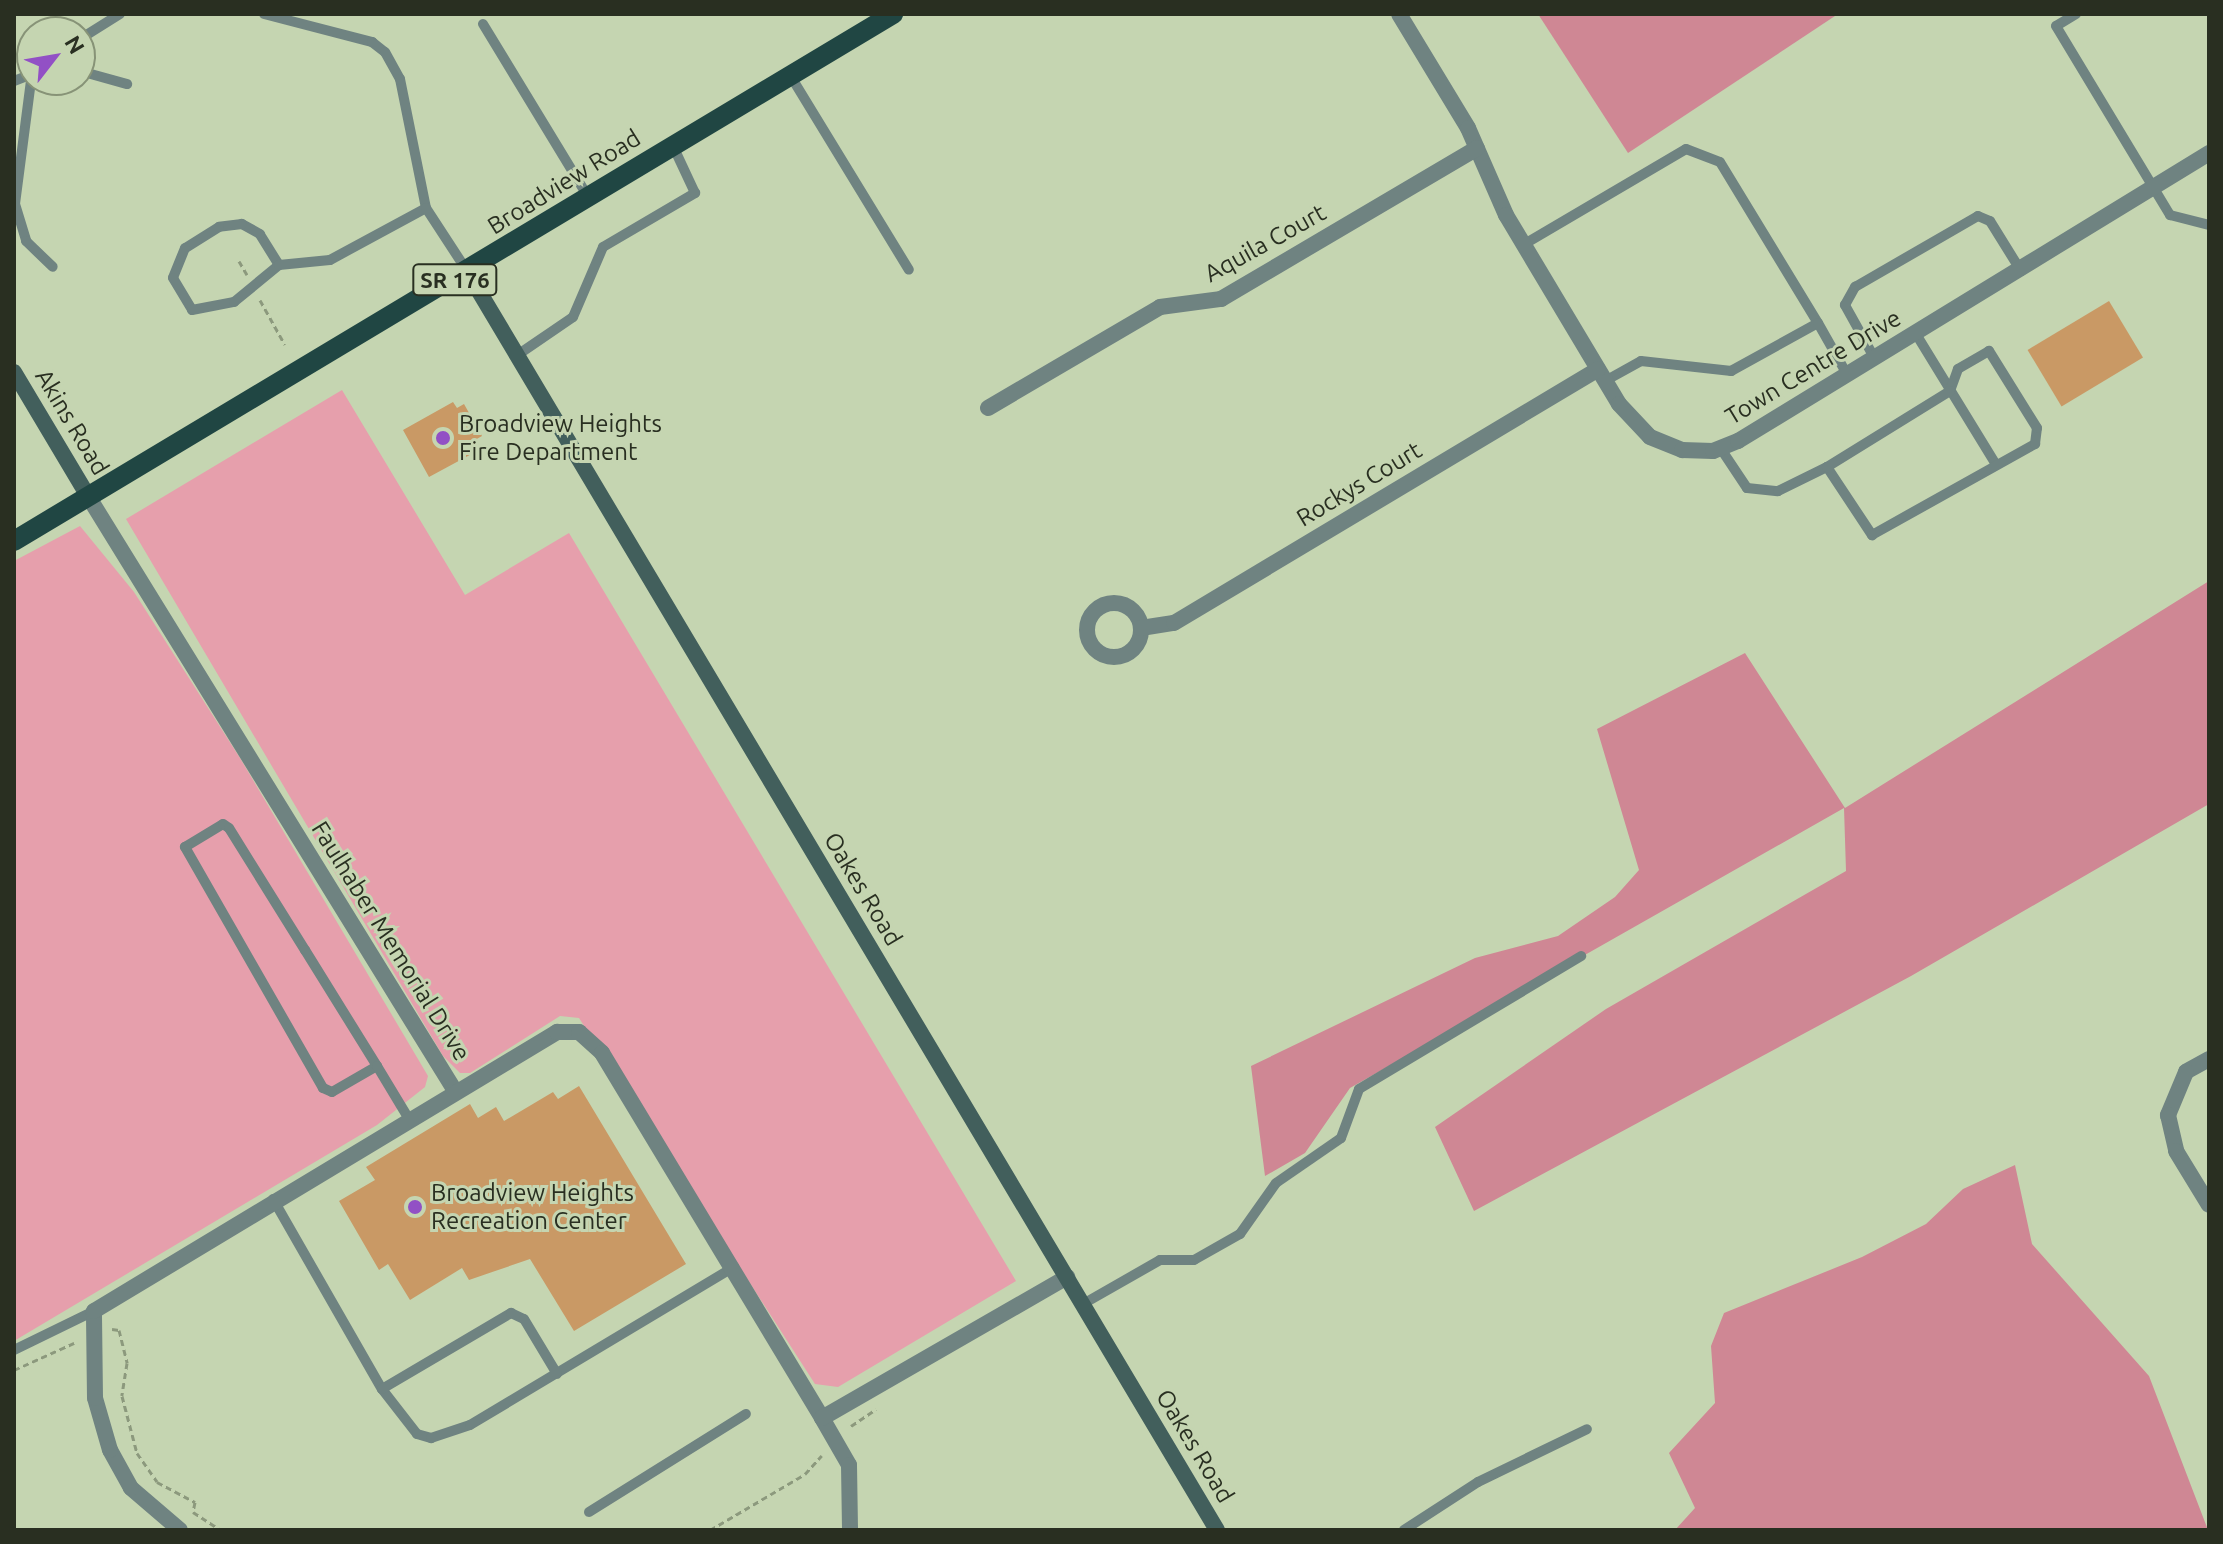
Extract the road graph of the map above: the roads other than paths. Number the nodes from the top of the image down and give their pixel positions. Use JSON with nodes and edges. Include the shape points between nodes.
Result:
{"nodes":[{"id":1,"x":120,"y":14,"type":"edge"},
{"id":2,"x":264,"y":14,"type":"edge"},
{"id":3,"x":893,"y":14,"type":"edge"},
{"id":4,"x":1399,"y":14,"type":"edge"},
{"id":5,"x":2076,"y":14,"type":"edge"},
{"id":6,"x":483,"y":24,"type":"dead end"},
{"id":7,"x":96,"y":29,"type":"edge"},
{"id":8,"x":96,"y":75,"type":"edge"},
{"id":9,"x":790,"y":75,"type":"junction"},
{"id":10,"x":127,"y":84,"type":"dead end"},
{"id":11,"x":28,"y":96,"type":"edge"},
{"id":12,"x":673,"y":146,"type":"junction"},
{"id":13,"x":1477,"y":148,"type":"junction"},
{"id":14,"x":2209,"y":153,"type":"edge"},
{"id":15,"x":2154,"y":187,"type":"junction"},
{"id":16,"x":588,"y":197,"type":"junction"},
{"id":17,"x":426,"y":208,"type":"junction"},
{"id":18,"x":2209,"y":225,"type":"edge"},
{"id":19,"x":1523,"y":245,"type":"junction"},
{"id":20,"x":279,"y":265,"type":"junction"},
{"id":21,"x":53,"y":267,"type":"dead end"},
{"id":22,"x":909,"y":270,"type":"dead end"},
{"id":23,"x":2021,"y":271,"type":"junction"},
{"id":24,"x":468,"y":273,"type":"junction"},
{"id":25,"x":1818,"y":323,"type":"junction"},
{"id":26,"x":1916,"y":334,"type":"junction"},
{"id":27,"x":516,"y":356,"type":"junction"},
{"id":28,"x":1875,"y":359,"type":"junction"},
{"id":29,"x":14,"y":372,"type":"edge"},
{"id":30,"x":1602,"y":375,"type":"junction"},
{"id":31,"x":1848,"y":376,"type":"junction"},
{"id":32,"x":1950,"y":391,"type":"junction"},
{"id":33,"x":988,"y":408,"type":"dead end"},
{"id":34,"x":1721,"y":449,"type":"junction"},
{"id":35,"x":1995,"y":463,"type":"junction"},
{"id":36,"x":1827,"y":467,"type":"junction"},
{"id":37,"x":88,"y":496,"type":"junction"},
{"id":38,"x":14,"y":541,"type":"edge"},
{"id":39,"x":1141,"y":628,"type":"dead end"},
{"id":40,"x":1581,"y":956,"type":"dead end"},
{"id":41,"x":2209,"y":1059,"type":"edge"},
{"id":42,"x":377,"y":1066,"type":"junction"},
{"id":43,"x":455,"y":1091,"type":"junction"},
{"id":44,"x":409,"y":1119,"type":"junction"},
{"id":45,"x":273,"y":1199,"type":"junction"},
{"id":46,"x":2209,"y":1205,"type":"edge"},
{"id":47,"x":734,"y":1267,"type":"junction"},
{"id":48,"x":1067,"y":1277,"type":"junction"},
{"id":49,"x":1083,"y":1304,"type":"junction"},
{"id":50,"x":94,"y":1311,"type":"junction"},
{"id":51,"x":14,"y":1350,"type":"edge"},
{"id":52,"x":557,"y":1374,"type":"junction"},
{"id":53,"x":382,"y":1389,"type":"junction"},
{"id":54,"x":746,"y":1414,"type":"dead end"},
{"id":55,"x":822,"y":1418,"type":"junction"},
{"id":56,"x":1587,"y":1429,"type":"dead end"},
{"id":57,"x":589,"y":1512,"type":"dead end"},
{"id":58,"x":180,"y":1530,"type":"edge"},
{"id":59,"x":850,"y":1530,"type":"edge"},
{"id":60,"x":1217,"y":1530,"type":"edge"},
{"id":61,"x":1404,"y":1530,"type":"edge"}],
"edges":[{"from":1,"to":7,"type":"lane"},
{"from":2,"to":17,"type":"lane","via":[[372,42],[385,52],[400,79]]},
{"from":3,"to":9,"type":"main road","name":"Broadview Road","number":"SR 176"},
{"from":4,"to":13,"type":"street","name":"Town Centre Drive"},
{"from":5,"to":15,"type":"lane","via":[[2056,26]]},
{"from":6,"to":16,"type":"lane"},
{"from":8,"to":10,"type":"lane"},
{"from":9,"to":12,"type":"main road","name":"Broadview Road","number":"SR 176"},
{"from":9,"to":22,"type":"lane"},
{"from":11,"to":21,"type":"lane","via":[[15,204],[26,241]]},
{"from":12,"to":16,"type":"main road","name":"Broadview Road","number":"SR 176"},
{"from":12,"to":27,"type":"lane","via":[[695,193],[603,247],[573,317]]},
{"from":13,"to":19,"type":"street","name":"Town Centre Drive"},
{"from":13,"to":33,"type":"street","name":"Aquila Court","via":[[1221,299],[1160,307]]},
{"from":14,"to":15,"type":"street","name":"Town Centre Drive"},
{"from":15,"to":18,"type":"lane","via":[[2170,215]]},
{"from":15,"to":23,"type":"street","name":"Town Centre Drive"},
{"from":16,"to":24,"type":"main road","name":"Broadview Road","number":"SR 176"},
{"from":17,"to":20,"type":"lane","via":[[330,260]]},
{"from":17,"to":24,"type":"lane"},
{"from":19,"to":25,"type":"lane","via":[[1686,149],[1720,162]]},
{"from":19,"to":30,"type":"street","name":"Town Centre Drive"},
{"from":20,"to":20,"type":"lane","via":[[260,234],[242,224],[219,227],[185,248],[173,278],[192,310],[234,302]]},
{"from":23,"to":26,"type":"street","name":"Town Centre Drive"},
{"from":23,"to":28,"type":"lane","via":[[1990,221],[1978,216],[1855,287],[1845,305]]},
{"from":24,"to":27,"type":"street","name":"Oakes Road"},
{"from":24,"to":37,"type":"main road","name":"Broadview Road","number":"SR 176"},
{"from":25,"to":30,"type":"lane","via":[[1731,371],[1641,361]]},
{"from":25,"to":31,"type":"lane"},
{"from":26,"to":28,"type":"street","name":"Town Centre Drive"},
{"from":26,"to":32,"type":"lane"},
{"from":27,"to":48,"type":"street","name":"Oakes Road"},
{"from":28,"to":31,"type":"street","name":"Town Centre Drive"},
{"from":29,"to":37,"type":"street","name":"Akins Road"},
{"from":30,"to":34,"type":"street","name":"Town Centre Drive","via":[[1656,441]]},
{"from":30,"to":39,"type":"street","name":"Rockys Court","via":[[1174,623]]},
{"from":31,"to":34,"type":"street","name":"Town Centre Drive"},
{"from":32,"to":35,"type":"lane"},
{"from":32,"to":35,"type":"lane","via":[[1958,369],[1989,351],[2037,428],[2035,444]]},
{"from":32,"to":36,"type":"lane"},
{"from":34,"to":36,"type":"lane","via":[[1747,488],[1778,491]]},
{"from":35,"to":36,"type":"lane","via":[[1872,535]]},
{"from":37,"to":38,"type":"main road","name":"Broadview Road","number":"SR 176"},
{"from":37,"to":43,"type":"street","name":"Faulhaber Memorial Drive"},
{"from":40,"to":49,"type":"lane","via":[[1359,1089],[1341,1138],[1276,1183],[1240,1234],[1194,1260],[1160,1260]]},
{"from":41,"to":46,"type":"street","via":[[2186,1072],[2168,1115],[2176,1151]]},
{"from":42,"to":42,"type":"lane","via":[[229,828],[223,824],[185,847],[323,1088],[332,1092]]},
{"from":42,"to":44,"type":"lane"},
{"from":43,"to":44,"type":"street","name":"Faulhaber Memorial Drive"},
{"from":43,"to":47,"type":"street","via":[[543,1038],[579,1032],[602,1053]]},
{"from":44,"to":45,"type":"street","name":"Faulhaber Memorial Drive"},
{"from":45,"to":50,"type":"street","name":"Faulhaber Memorial Drive"},
{"from":45,"to":53,"type":"lane"},
{"from":47,"to":52,"type":"lane"},
{"from":47,"to":55,"type":"street"},
{"from":48,"to":49,"type":"street","name":"Oakes Road"},
{"from":48,"to":55,"type":"street"},
{"from":49,"to":60,"type":"street","name":"Oakes Road"},
{"from":50,"to":51,"type":"lane"},
{"from":50,"to":58,"type":"street","via":[[95,1398],[110,1450],[131,1488]]},
{"from":52,"to":53,"type":"lane","via":[[470,1425],[431,1438],[417,1434]]},
{"from":52,"to":53,"type":"lane","via":[[524,1319],[511,1313]]},
{"from":54,"to":57,"type":"lane"},
{"from":55,"to":59,"type":"street","via":[[849,1465]]},
{"from":56,"to":61,"type":"lane","via":[[1478,1482]]}]}
